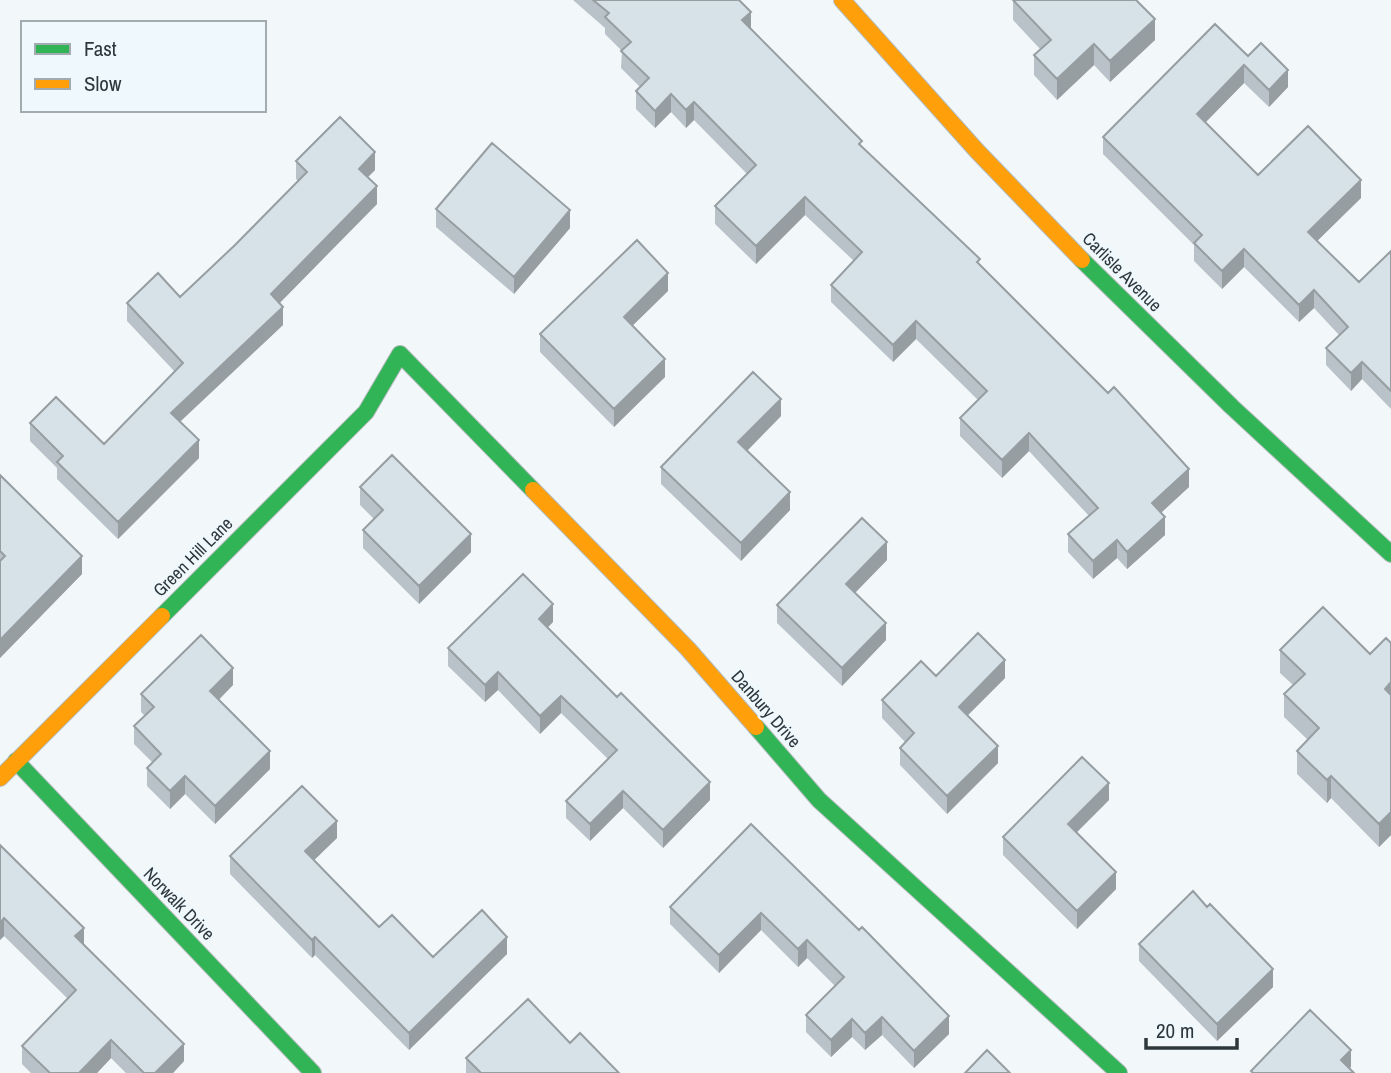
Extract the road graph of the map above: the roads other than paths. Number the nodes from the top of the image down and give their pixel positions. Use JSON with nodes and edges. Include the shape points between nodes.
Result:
{"nodes":[{"id":1,"x":842,"y":0,"type":"edge"},
{"id":2,"x":400,"y":354,"type":"joint"},
{"id":3,"x":1391,"y":554,"type":"edge"},
{"id":4,"x":16,"y":761,"type":"junction"},
{"id":5,"x":0,"y":778,"type":"edge"},
{"id":6,"x":313,"y":1073,"type":"edge"},
{"id":7,"x":1119,"y":1073,"type":"edge"}],
"edges":[{"from":1,"to":3,"type":"street","name":"Carlisle Avenue","via":[[977,151],[1125,304]]},
{"from":2,"to":4,"type":"street","name":"Green Hill Lane","via":[[366,412]]},
{"from":2,"to":7,"type":"street","name":"Danbury Drive","via":[[688,649],[819,800]]},
{"from":4,"to":5,"type":"street","name":"Green Hill Lane"},
{"from":4,"to":6,"type":"street","name":"Norwalk Drive"}]}
